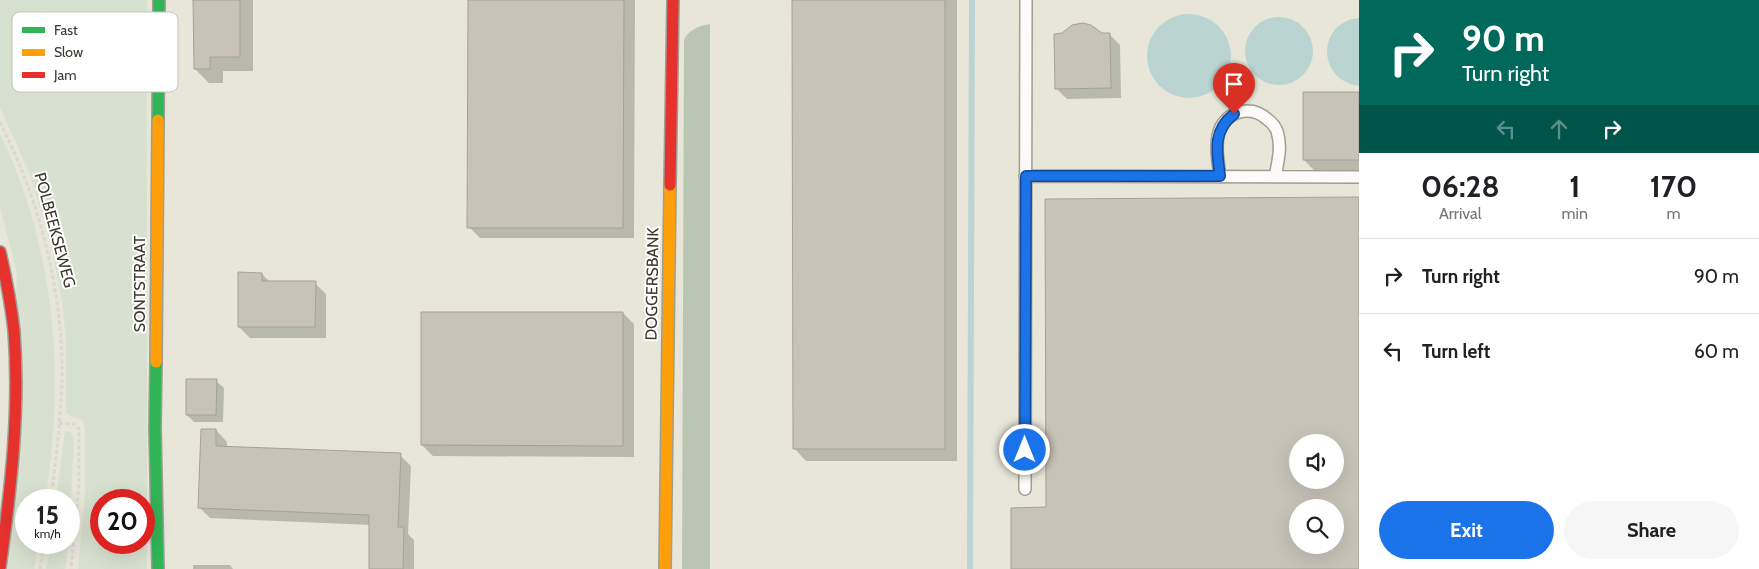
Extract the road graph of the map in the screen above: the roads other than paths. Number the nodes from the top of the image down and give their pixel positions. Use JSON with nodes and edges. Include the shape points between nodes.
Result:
{"nodes":[{"id":1,"x":673,"y":0,"type":"edge"},
{"id":2,"x":1026,"y":0,"type":"edge"},
{"id":3,"x":158,"y":92,"type":"edge"},
{"id":4,"x":1026,"y":176,"type":"junction"},
{"id":5,"x":1220,"y":176,"type":"junction"},
{"id":6,"x":1275,"y":177,"type":"junction"},
{"id":7,"x":1359,"y":177,"type":"edge"},
{"id":8,"x":0,"y":252,"type":"edge"},
{"id":9,"x":1025,"y":489,"type":"dead end"},
{"id":10,"x":0,"y":567,"type":"edge"},
{"id":11,"x":158,"y":569,"type":"edge"},
{"id":12,"x":665,"y":569,"type":"edge"}],
"edges":[{"from":1,"to":12,"type":"street","name":"DOGGERSBANK"},
{"from":2,"to":4,"type":"lane"},
{"from":3,"to":11,"type":"street","name":"SONTSTRAAT","via":[[155,399]]},
{"from":4,"to":5,"type":"lane"},
{"from":4,"to":9,"type":"lane"},
{"from":5,"to":6,"type":"lane"},
{"from":5,"to":6,"type":"lane","via":[[1217,148],[1221,128],[1234,114],[1253,111],[1276,129],[1280,150]]},
{"from":6,"to":7,"type":"lane"},
{"from":8,"to":10,"type":"street","via":[[12,311],[16,358],[13,460]]}]}
